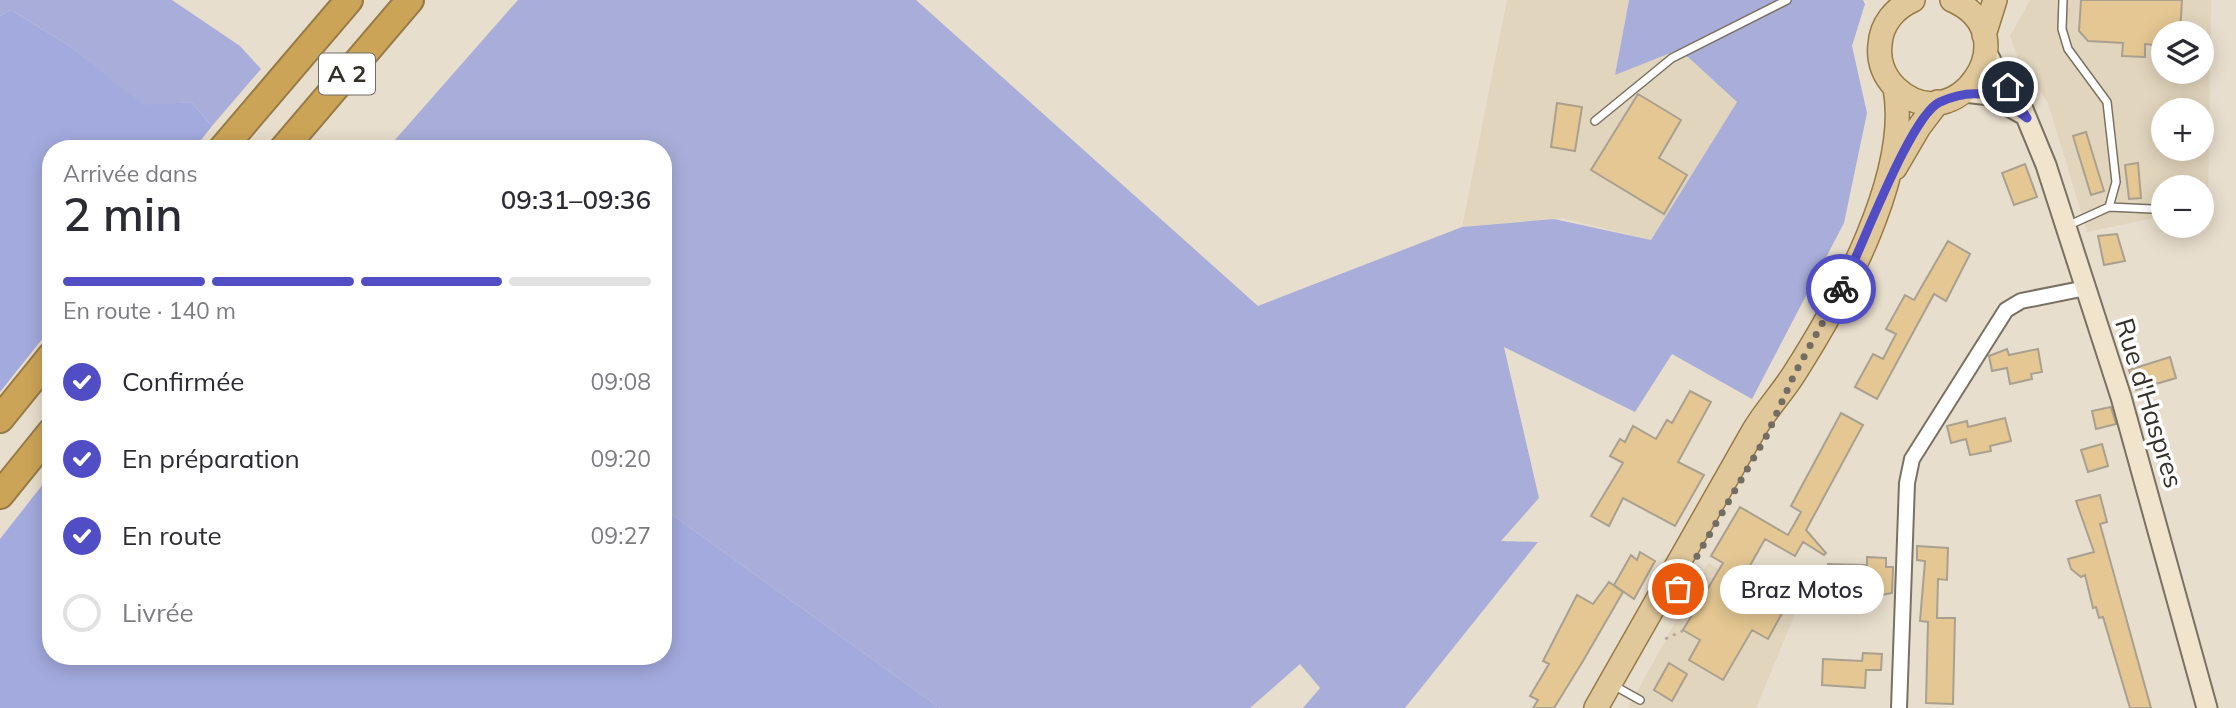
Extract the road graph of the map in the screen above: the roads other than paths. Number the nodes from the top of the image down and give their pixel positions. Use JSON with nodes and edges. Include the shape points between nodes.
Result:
{"nodes":[{"id":1,"x":349,"y":0,"type":"edge"},
{"id":2,"x":410,"y":0,"type":"edge"},
{"id":3,"x":1787,"y":0,"type":"edge"},
{"id":4,"x":1886,"y":0,"type":"edge"},
{"id":5,"x":1913,"y":0,"type":"edge"},
{"id":6,"x":1952,"y":0,"type":"edge"},
{"id":7,"x":1995,"y":0,"type":"edge"},
{"id":8,"x":2063,"y":0,"type":"edge"},
{"id":9,"x":1885,"y":26,"type":"junction"},
{"id":10,"x":1985,"y":43,"type":"junction"},
{"id":11,"x":1895,"y":88,"type":"junction"},
{"id":12,"x":1964,"y":92,"type":"junction"},
{"id":13,"x":1938,"y":102,"type":"junction"},
{"id":14,"x":2027,"y":118,"type":"junction"},
{"id":15,"x":1595,"y":121,"type":"dead end"},
{"id":16,"x":230,"y":140,"type":"edge"},
{"id":17,"x":291,"y":140,"type":"edge"},
{"id":18,"x":1885,"y":186,"type":"junction"},
{"id":19,"x":2109,"y":207,"type":"junction"},
{"id":20,"x":2151,"y":208,"type":"edge"},
{"id":21,"x":2066,"y":227,"type":"junction"},
{"id":22,"x":2086,"y":288,"type":"junction"},
{"id":23,"x":42,"y":367,"type":"edge"},
{"id":24,"x":0,"y":419,"type":"edge"},
{"id":25,"x":42,"y":443,"type":"edge"},
{"id":26,"x":0,"y":495,"type":"edge"},
{"id":27,"x":1620,"y":695,"type":"edge"},
{"id":28,"x":1596,"y":708,"type":"edge"},
{"id":29,"x":1899,"y":708,"type":"edge"},
{"id":30,"x":2207,"y":708,"type":"edge"}],
"edges":[{"from":1,"to":16,"type":"highway","number":"A 2"},
{"from":2,"to":17,"type":"highway","number":"A 2"},
{"from":3,"to":15,"type":"lane","via":[[1681,53]]},
{"from":4,"to":9,"type":"main road"},
{"from":5,"to":9,"type":"main road","via":[[1896,10]]},
{"from":6,"to":10,"type":"main road","via":[[1971,13]]},
{"from":7,"to":10,"type":"main road"},
{"from":8,"to":19,"type":"lane","via":[[2062,29],[2068,49],[2108,102],[2116,182]]},
{"from":9,"to":11,"type":"main road","via":[[1880,58]]},
{"from":10,"to":12,"type":"main road","via":[[1978,77]]},
{"from":10,"to":14,"type":"main road","name":"Rue d'Haspres"},
{"from":11,"to":13,"type":"main road","via":[[1919,101]]},
{"from":11,"to":18,"type":"main road","via":[[1898,119]]},
{"from":12,"to":13,"type":"main road"},
{"from":12,"to":14,"type":"main road","via":[[2000,99]]},
{"from":13,"to":18,"type":"main road"},
{"from":14,"to":21,"type":"main road","name":"Rue d'Haspres"},
{"from":18,"to":27,"type":"main road","via":[[1856,262],[1794,375],[1756,427]]},
{"from":19,"to":20,"type":"lane"},
{"from":19,"to":21,"type":"lane"},
{"from":21,"to":22,"type":"main road","name":"Rue d'Haspres"},
{"from":22,"to":29,"type":"street","via":[[2021,301],[2006,310],[1912,459],[1907,483]]},
{"from":22,"to":30,"type":"main road","name":"Rue d'Haspres","via":[[2122,397]]},
{"from":23,"to":24,"type":"highway"},
{"from":25,"to":26,"type":"highway"},
{"from":27,"to":28,"type":"main road"}]}
